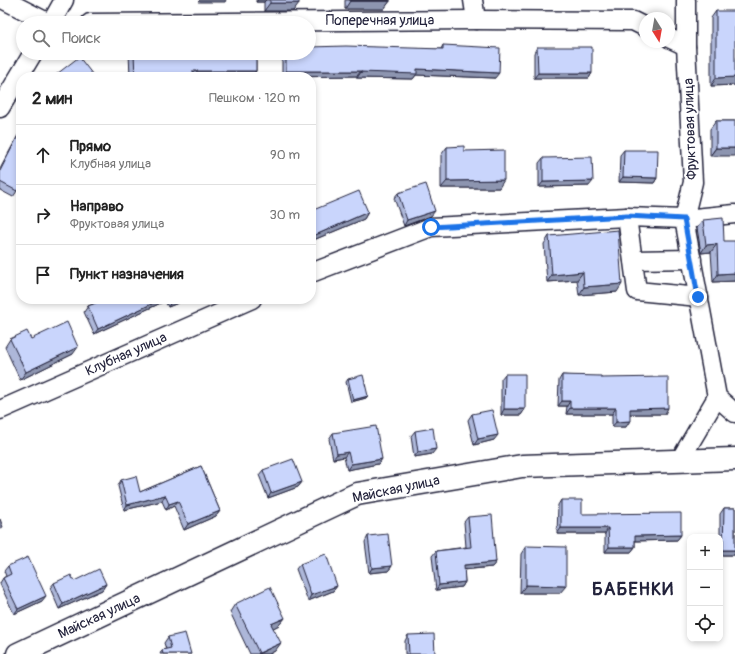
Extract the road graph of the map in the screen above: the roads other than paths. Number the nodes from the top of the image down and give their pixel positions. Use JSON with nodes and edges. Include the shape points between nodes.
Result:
{"nodes":[{"id":1,"x":4,"y":0,"type":"edge"},
{"id":2,"x":64,"y":0,"type":"edge"},
{"id":3,"x":473,"y":0,"type":"edge"},
{"id":4,"x":686,"y":0,"type":"edge"},
{"id":5,"x":36,"y":16,"type":"edge"},
{"id":6,"x":54,"y":16,"type":"edge"},
{"id":7,"x":476,"y":20,"type":"junction"},
{"id":8,"x":316,"y":21,"type":"edge"},
{"id":9,"x":639,"y":24,"type":"edge"},
{"id":10,"x":675,"y":41,"type":"edge"},
{"id":11,"x":686,"y":46,"type":"junction"},
{"id":12,"x":29,"y":60,"type":"edge"},
{"id":13,"x":22,"y":72,"type":"edge"},
{"id":14,"x":16,"y":81,"type":"edge"},
{"id":15,"x":0,"y":108,"type":"edge"},
{"id":16,"x":735,"y":214,"type":"edge"},
{"id":17,"x":627,"y":216,"type":"junction"},
{"id":18,"x":684,"y":219,"type":"junction"},
{"id":19,"x":692,"y":259,"type":"junction"},
{"id":20,"x":633,"y":260,"type":"junction"},
{"id":21,"x":316,"y":271,"type":"edge"},
{"id":22,"x":698,"y":297,"type":"junction"},
{"id":23,"x":241,"y":304,"type":"edge"},
{"id":24,"x":717,"y":397,"type":"junction"},
{"id":25,"x":0,"y":410,"type":"edge"},
{"id":26,"x":735,"y":413,"type":"edge"},
{"id":27,"x":735,"y":459,"type":"edge"},
{"id":28,"x":680,"y":460,"type":"junction"},
{"id":29,"x":18,"y":654,"type":"edge"}],
"edges":[{"from":1,"to":5,"type":"street"},
{"from":2,"to":6,"type":"street"},
{"from":3,"to":7,"type":"street"},
{"from":4,"to":11,"type":"street","name":"Фруктовая улица"},
{"from":7,"to":8,"type":"street","name":"Поперечная улица"},
{"from":7,"to":9,"type":"street","name":"Поперечная улица","via":[[633,21]]},
{"from":10,"to":11,"type":"street"},
{"from":11,"to":18,"type":"street","name":"Фруктовая улица","via":[[693,182]]},
{"from":12,"to":13,"type":"street"},
{"from":14,"to":15,"type":"street"},
{"from":16,"to":18,"type":"street"},
{"from":17,"to":18,"type":"street"},
{"from":17,"to":20,"type":"street"},
{"from":17,"to":21,"type":"street","via":[[431,227]]},
{"from":18,"to":19,"type":"street","name":"Фруктовая улица"},
{"from":19,"to":20,"type":"street"},
{"from":19,"to":22,"type":"street","name":"Фруктовая улица"},
{"from":20,"to":22,"type":"street","via":[[637,291]]},
{"from":22,"to":24,"type":"street","name":"Фруктовая улица"},
{"from":23,"to":25,"type":"street","name":"Клубная улица"},
{"from":24,"to":26,"type":"street"},
{"from":24,"to":28,"type":"street"},
{"from":27,"to":28,"type":"street","name":"Майская улица"},
{"from":28,"to":29,"type":"street","name":"Майская улица","via":[[522,466],[357,494]]}]}
